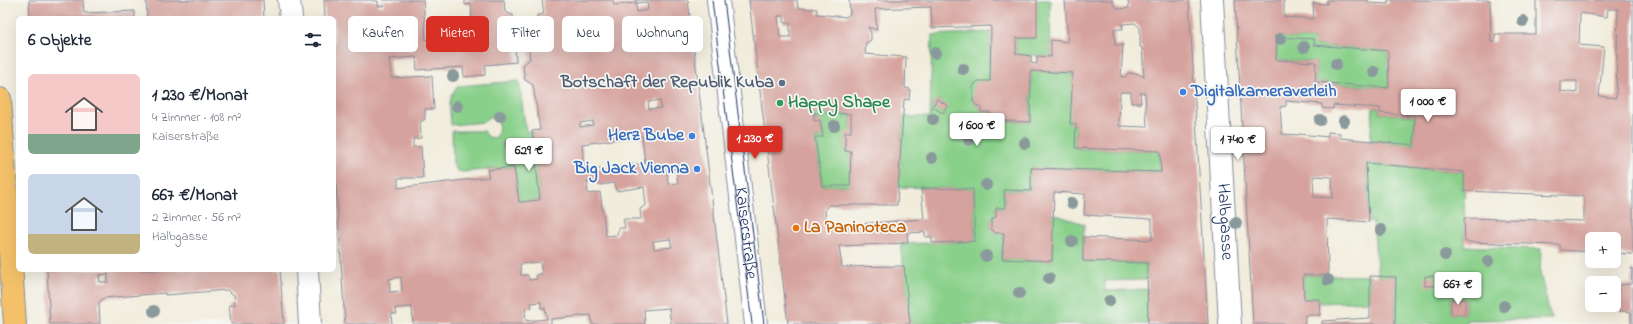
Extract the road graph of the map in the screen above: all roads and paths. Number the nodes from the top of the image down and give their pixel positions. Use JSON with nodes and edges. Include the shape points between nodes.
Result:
{"nodes":[{"id":1,"x":289,"y":0,"type":"edge"},
{"id":2,"x":718,"y":0,"type":"edge"},
{"id":3,"x":1212,"y":0,"type":"edge"},
{"id":4,"x":291,"y":16,"type":"edge"},
{"id":5,"x":0,"y":99,"type":"edge"},
{"id":6,"x":307,"y":272,"type":"edge"},
{"id":7,"x":15,"y":324,"type":"edge"},
{"id":8,"x":310,"y":324,"type":"edge"},
{"id":9,"x":756,"y":324,"type":"edge"},
{"id":10,"x":1230,"y":324,"type":"edge"}],
"edges":[{"from":1,"to":4,"type":"street"},
{"from":2,"to":9,"type":"street","name":"Kaiserstraße"},
{"from":3,"to":10,"type":"street","name":"Halbgasse"},
{"from":5,"to":7,"type":"main road"},
{"from":6,"to":8,"type":"street"}]}
